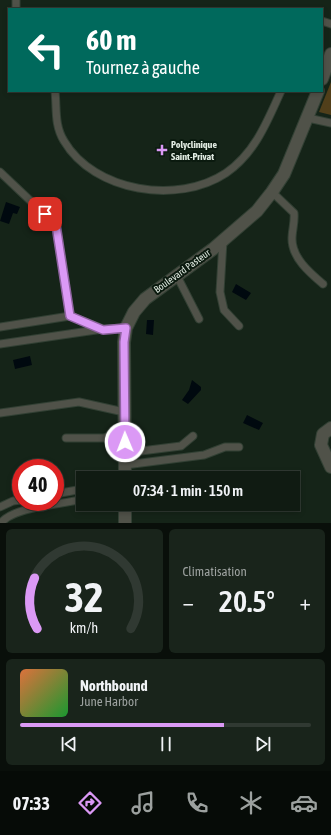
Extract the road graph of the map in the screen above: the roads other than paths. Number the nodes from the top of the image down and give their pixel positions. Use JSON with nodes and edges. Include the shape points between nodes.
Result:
{"nodes":[{"id":1,"x":331,"y":54,"type":"edge"},
{"id":2,"x":323,"y":76,"type":"edge"},
{"id":3,"x":55,"y":92,"type":"edge"},
{"id":4,"x":281,"y":92,"type":"edge"},
{"id":5,"x":318,"y":92,"type":"edge"},
{"id":6,"x":308,"y":118,"type":"junction"},
{"id":7,"x":331,"y":123,"type":"edge"},
{"id":8,"x":0,"y":172,"type":"edge"},
{"id":9,"x":272,"y":192,"type":"junction"},
{"id":10,"x":223,"y":240,"type":"junction"},
{"id":11,"x":177,"y":276,"type":"junction"},
{"id":12,"x":323,"y":284,"type":"dead end"},
{"id":13,"x":70,"y":316,"type":"junction"},
{"id":14,"x":200,"y":319,"type":"dead end"},
{"id":15,"x":239,"y":326,"type":"dead end"},
{"id":16,"x":0,"y":327,"type":"edge"},
{"id":17,"x":126,"y":328,"type":"junction"},
{"id":18,"x":103,"y":330,"type":"junction"},
{"id":19,"x":0,"y":344,"type":"edge"},
{"id":20,"x":124,"y":412,"type":"junction"},
{"id":21,"x":0,"y":413,"type":"edge"},
{"id":22,"x":125,"y":430,"type":"junction"},
{"id":23,"x":327,"y":431,"type":"edge"},
{"id":24,"x":193,"y":436,"type":"dead end"},
{"id":25,"x":66,"y":438,"type":"dead end"},
{"id":26,"x":238,"y":447,"type":"dead end"},
{"id":27,"x":125,"y":459,"type":"junction"},
{"id":28,"x":331,"y":467,"type":"edge"},
{"id":29,"x":125,"y":471,"type":"edge"},
{"id":30,"x":76,"y":490,"type":"edge"},
{"id":31,"x":64,"y":492,"type":"edge"},
{"id":32,"x":76,"y":500,"type":"edge"},
{"id":33,"x":12,"y":501,"type":"edge"},
{"id":34,"x":0,"y":507,"type":"edge"},
{"id":35,"x":125,"y":511,"type":"edge"},
{"id":36,"x":1,"y":523,"type":"edge"},
{"id":37,"x":125,"y":523,"type":"edge"}],
"edges":[{"from":1,"to":2,"type":"street"},
{"from":3,"to":4,"type":"lane","via":[[56,123],[64,141],[91,169],[129,187],[172,191],[209,182],[226,173],[241,160],[263,131]]},
{"from":5,"to":6,"type":"street","name":"Boulevard Pasteur"},
{"from":6,"to":7,"type":"lane"},
{"from":6,"to":9,"type":"street","name":"Boulevard Pasteur","via":[[284,174]]},
{"from":8,"to":13,"type":"lane","via":[[56,225]]},
{"from":9,"to":10,"type":"street","name":"Boulevard Pasteur","via":[[257,212]]},
{"from":9,"to":12,"type":"lane","via":[[294,213],[293,250]]},
{"from":10,"to":11,"type":"street","name":"Boulevard Pasteur"},
{"from":10,"to":15,"type":"lane","via":[[220,292],[224,310]]},
{"from":11,"to":14,"type":"lane"},
{"from":11,"to":17,"type":"street","name":"Boulevard Pasteur","via":[[145,299],[134,312]]},
{"from":13,"to":16,"type":"lane"},
{"from":13,"to":18,"type":"lane"},
{"from":17,"to":18,"type":"lane"},
{"from":17,"to":20,"type":"street","name":"Boulevard Pasteur"},
{"from":18,"to":19,"type":"lane"},
{"from":20,"to":21,"type":"lane","via":[[79,402]]},
{"from":20,"to":22,"type":"street","name":"Boulevard Pasteur"},
{"from":22,"to":25,"type":"lane","via":[[104,438]]},
{"from":22,"to":27,"type":"street","name":"Boulevard Pasteur"},
{"from":23,"to":28,"type":"street","via":[[321,445]]},
{"from":24,"to":27,"type":"lane","via":[[181,446]]},
{"from":26,"to":27,"type":"lane","via":[[225,447],[204,454]]},
{"from":27,"to":29,"type":"street","name":"Boulevard Pasteur"},
{"from":30,"to":31,"type":"lane"},
{"from":32,"to":36,"type":"lane","via":[[22,511],[6,517]]},
{"from":33,"to":34,"type":"lane"},
{"from":35,"to":37,"type":"street"}]}
